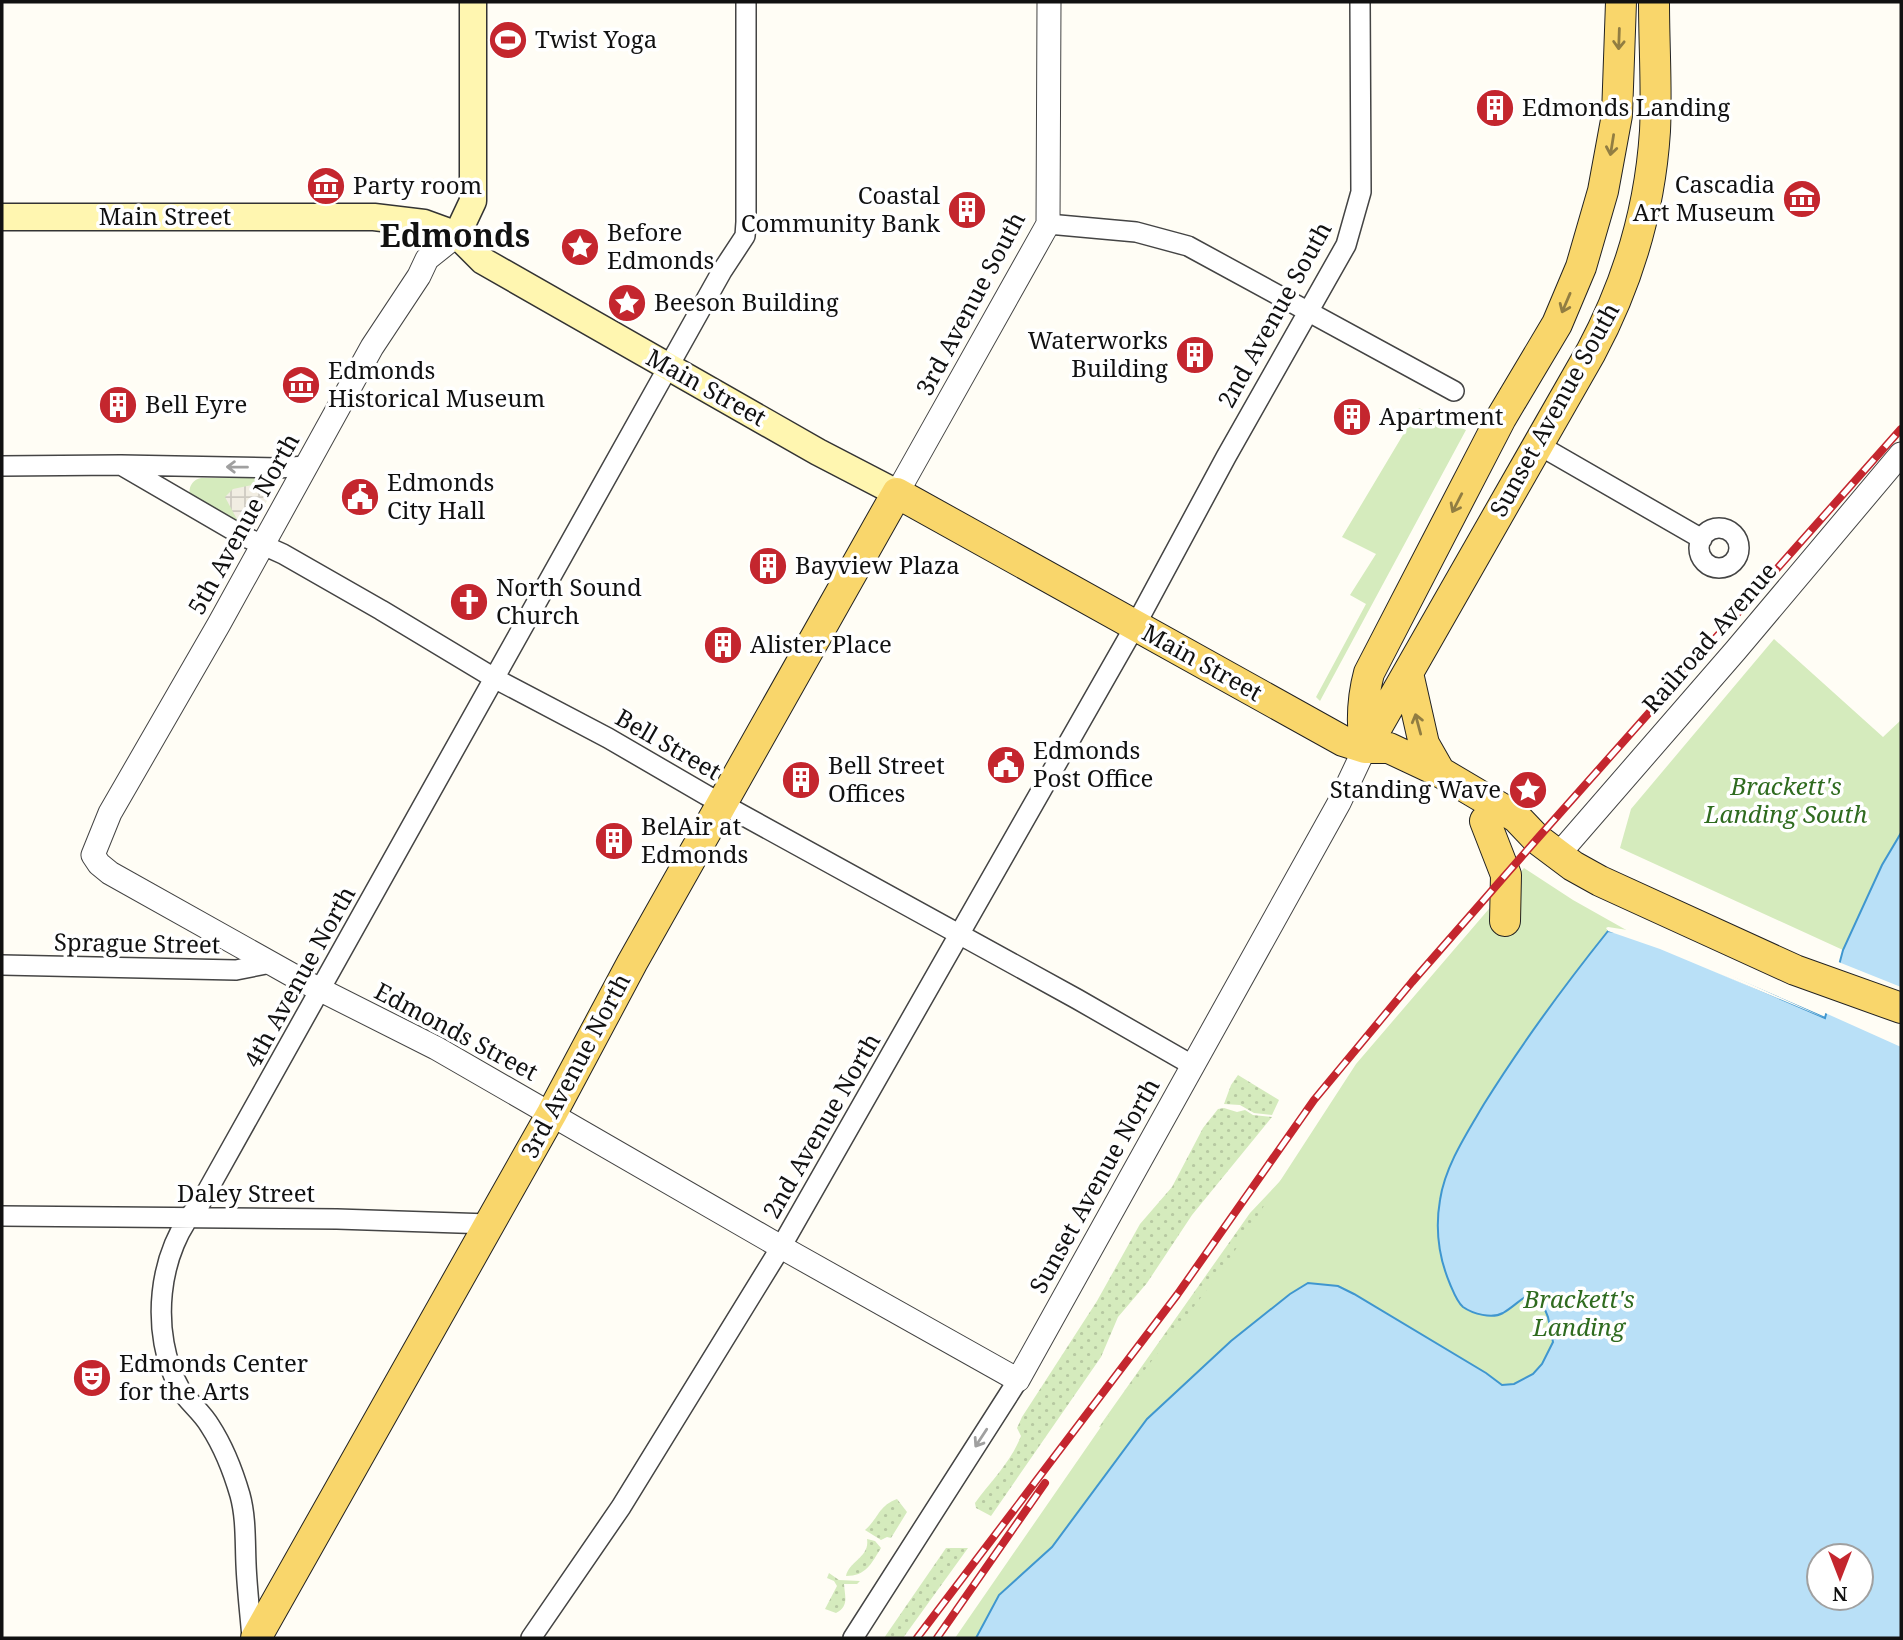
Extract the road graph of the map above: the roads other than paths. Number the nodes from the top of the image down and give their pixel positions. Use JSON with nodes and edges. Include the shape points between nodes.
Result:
{"nodes":[{"id":1,"x":473,"y":2,"type":"edge"},
{"id":2,"x":746,"y":2,"type":"edge"},
{"id":3,"x":1049,"y":2,"type":"edge"},
{"id":4,"x":1360,"y":2,"type":"edge"},
{"id":5,"x":1620,"y":2,"type":"edge"},
{"id":6,"x":1654,"y":2,"type":"edge"},
{"id":7,"x":2,"y":217,"type":"edge"},
{"id":8,"x":1048,"y":224,"type":"junction"},
{"id":9,"x":457,"y":235,"type":"junction"},
{"id":10,"x":1590,"y":239,"type":"junction"},
{"id":11,"x":1307,"y":312,"type":"junction"},
{"id":12,"x":1607,"y":322,"type":"junction"},
{"id":13,"x":668,"y":366,"type":"junction"},
{"id":14,"x":1454,"y":391,"type":"dead end"},
{"id":15,"x":1537,"y":444,"type":"junction"},
{"id":16,"x":1901,"y":454,"type":"edge"},
{"id":17,"x":121,"y":465,"type":"junction"},
{"id":18,"x":2,"y":466,"type":"edge"},
{"id":19,"x":305,"y":466,"type":"junction"},
{"id":20,"x":897,"y":494,"type":"junction"},
{"id":21,"x":1702,"y":539,"type":"dead end"},
{"id":22,"x":263,"y":544,"type":"junction"},
{"id":23,"x":1135,"y":626,"type":"junction"},
{"id":24,"x":1408,"y":673,"type":"junction"},
{"id":25,"x":494,"y":678,"type":"junction"},
{"id":26,"x":1365,"y":748,"type":"junction"},
{"id":27,"x":1440,"y":772,"type":"junction"},
{"id":28,"x":723,"y":804,"type":"junction"},
{"id":29,"x":110,"y":813,"type":"joint"},
{"id":30,"x":1485,"y":821,"type":"junction"},
{"id":31,"x":1556,"y":853,"type":"junction"},
{"id":32,"x":1505,"y":921,"type":"dead end"},
{"id":33,"x":960,"y":934,"type":"junction"},
{"id":34,"x":271,"y":963,"type":"junction"},
{"id":35,"x":2,"y":965,"type":"edge"},
{"id":36,"x":321,"y":990,"type":"junction"},
{"id":37,"x":1901,"y":1008,"type":"edge"},
{"id":38,"x":1192,"y":1065,"type":"junction"},
{"id":39,"x":552,"y":1113,"type":"junction"},
{"id":40,"x":2,"y":1216,"type":"edge"},
{"id":41,"x":186,"y":1218,"type":"junction"},
{"id":42,"x":489,"y":1224,"type":"junction"},
{"id":43,"x":781,"y":1247,"type":"junction"},
{"id":44,"x":1018,"y":1380,"type":"junction"},
{"id":45,"x":254,"y":1638,"type":"edge"},
{"id":46,"x":531,"y":1638,"type":"edge"},
{"id":47,"x":853,"y":1638,"type":"edge"}],
"edges":[{"from":1,"to":9,"type":"main road","via":[[473,201]]},
{"from":2,"to":13,"type":"street","name":"4th Avenue North","via":[[745,236]]},
{"from":3,"to":8,"type":"street","name":"3rd Avenue South"},
{"from":4,"to":11,"type":"street","name":"2nd Avenue South","via":[[1362,192],[1346,245]]},
{"from":5,"to":10,"type":"main road","one_way":true,"via":[[1617,115]]},
{"from":6,"to":12,"type":"main road","name":"Sunset Avenue South","via":[[1655,131],[1648,188],[1634,250]]},
{"from":7,"to":9,"type":"main road","name":"Main Street","via":[[374,217],[424,223]]},
{"from":8,"to":11,"type":"street","via":[[1136,232],[1188,246]]},
{"from":8,"to":20,"type":"street","name":"3rd Avenue South"},
{"from":9,"to":13,"type":"main road","name":"Main Street","via":[[483,261]]},
{"from":9,"to":19,"type":"street","name":"5th Avenue North","via":[[427,259]]},
{"from":10,"to":12,"type":"main road"},
{"from":10,"to":26,"type":"main road","one_way":true,"via":[[1557,324],[1501,418],[1368,673],[1362,699]]},
{"from":11,"to":14,"type":"street"},
{"from":11,"to":23,"type":"street","name":"2nd Avenue South"},
{"from":12,"to":15,"type":"main road","name":"Sunset Avenue South"},
{"from":13,"to":20,"type":"main road","name":"Main Street"},
{"from":13,"to":25,"type":"street","name":"4th Avenue North"},
{"from":15,"to":21,"type":"street"},
{"from":15,"to":24,"type":"main road","name":"Sunset Avenue South"},
{"from":16,"to":31,"type":"street","name":"Railroad Avenue"},
{"from":17,"to":18,"type":"street"},
{"from":19,"to":17,"type":"street","one_way":true},
{"from":17,"to":22,"type":"street","name":"Bell Street"},
{"from":19,"to":22,"type":"street","name":"5th Avenue North"},
{"from":20,"to":23,"type":"main road","name":"Main Street"},
{"from":20,"to":28,"type":"main road","name":"3rd Avenue North"},
{"from":22,"to":25,"type":"street","name":"Bell Street"},
{"from":22,"to":29,"type":"street","name":"5th Avenue North"},
{"from":23,"to":26,"type":"main road","name":"Main Street","via":[[1343,741]]},
{"from":23,"to":33,"type":"street","name":"2nd Avenue North"},
{"from":24,"to":26,"type":"main road","name":"Sunset Avenue South"},
{"from":27,"to":24,"type":"main road","one_way":true,"via":[[1424,744]]},
{"from":25,"to":28,"type":"street","name":"Bell Street"},
{"from":25,"to":36,"type":"street","name":"4th Avenue North"},
{"from":26,"to":27,"type":"main road","name":"Main Street","via":[[1389,748]]},
{"from":26,"to":30,"type":"main road","name":"Main Street","via":[[1383,764]]},
{"from":26,"to":38,"type":"street","name":"Sunset Avenue North","via":[[1339,803]]},
{"from":27,"to":31,"type":"main road","name":"Main Street","via":[[1516,817]]},
{"from":28,"to":33,"type":"street","name":"Bell Street"},
{"from":28,"to":39,"type":"main road","name":"3rd Avenue North"},
{"from":29,"to":34,"type":"street","name":"Edmonds Street","via":[[93,855],[99,864]]},
{"from":30,"to":31,"type":"main road","name":"Main Street"},
{"from":30,"to":32,"type":"main road","via":[[1506,875]]},
{"from":31,"to":37,"type":"main road","via":[[1630,896],[1795,970]]},
{"from":33,"to":38,"type":"street","name":"Bell Street"},
{"from":33,"to":43,"type":"street","name":"2nd Avenue North"},
{"from":34,"to":35,"type":"street","name":"Sprague Street","via":[[236,970]]},
{"from":34,"to":36,"type":"street","name":"Edmonds Street"},
{"from":36,"to":39,"type":"street","name":"Edmonds Street"},
{"from":36,"to":41,"type":"street","name":"4th Avenue North","via":[[200,1204]]},
{"from":38,"to":44,"type":"street","name":"Sunset Avenue North"},
{"from":39,"to":42,"type":"main road","name":"3rd Avenue North"},
{"from":39,"to":43,"type":"street","name":"Edmonds Street"},
{"from":40,"to":41,"type":"street","name":"Daley Street"},
{"from":41,"to":42,"type":"street","name":"Daley Street"},
{"from":41,"to":45,"type":"street","name":"4th Avenue North","via":[[172,1248],[160,1306],[165,1349],[180,1389],[210,1425],[241,1497]]},
{"from":42,"to":45,"type":"main road","name":"3rd Avenue North"},
{"from":43,"to":44,"type":"street","name":"Edmonds Street"},
{"from":43,"to":46,"type":"street","name":"2nd Avenue North","via":[[621,1507]]},
{"from":44,"to":47,"type":"street","name":"Sunset Avenue North","one_way":true}]}
